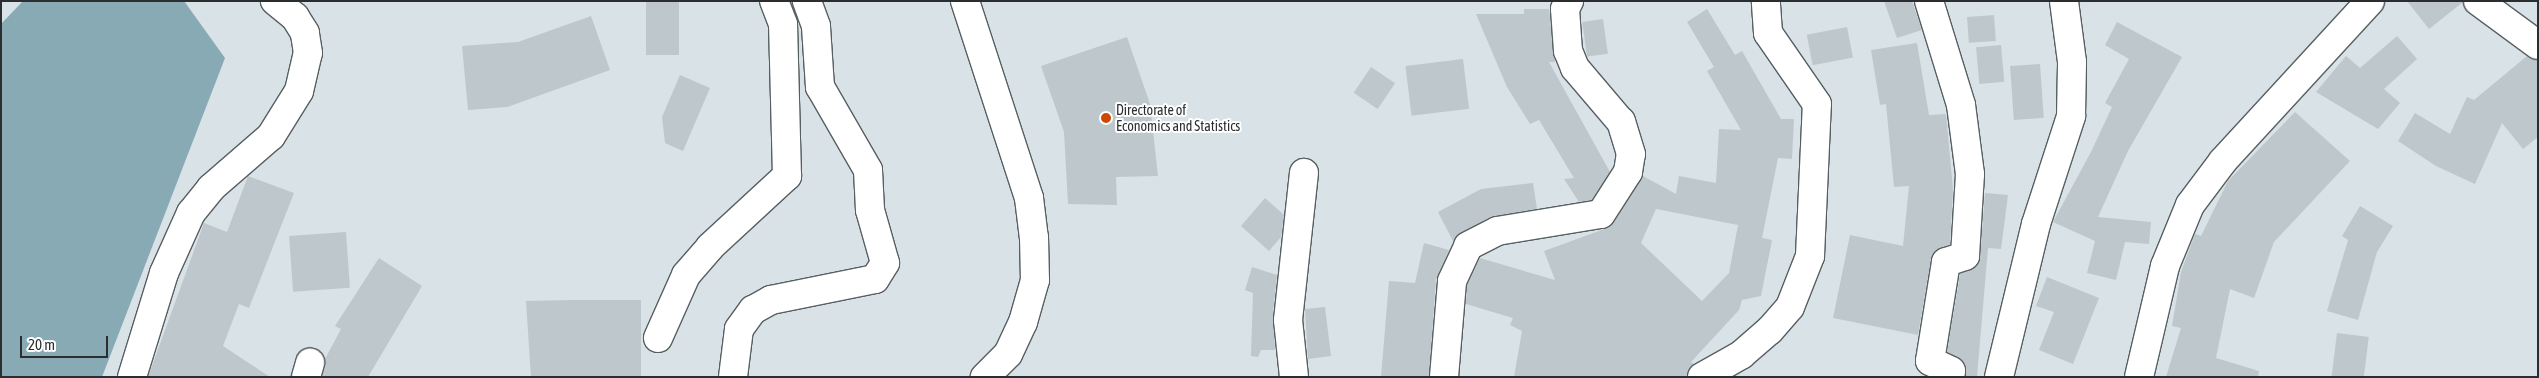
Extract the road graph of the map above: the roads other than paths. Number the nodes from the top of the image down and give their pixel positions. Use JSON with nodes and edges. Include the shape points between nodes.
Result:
{"nodes":[{"id":1,"x":275,"y":1,"type":"edge"},
{"id":2,"x":774,"y":1,"type":"edge"},
{"id":3,"x":807,"y":1,"type":"edge"},
{"id":4,"x":965,"y":1,"type":"edge"},
{"id":5,"x":1569,"y":1,"type":"edge"},
{"id":6,"x":1766,"y":1,"type":"edge"},
{"id":7,"x":1929,"y":1,"type":"edge"},
{"id":8,"x":2064,"y":1,"type":"edge"},
{"id":9,"x":2370,"y":1,"type":"edge"},
{"id":10,"x":2478,"y":1,"type":"edge"},
{"id":11,"x":2538,"y":45,"type":"edge"},
{"id":12,"x":1304,"y":173,"type":"dead end"},
{"id":13,"x":658,"y":338,"type":"dead end"},
{"id":14,"x":132,"y":377,"type":"edge"},
{"id":15,"x":733,"y":377,"type":"edge"},
{"id":16,"x":985,"y":377,"type":"edge"},
{"id":17,"x":1294,"y":377,"type":"edge"},
{"id":18,"x":1444,"y":377,"type":"edge"},
{"id":19,"x":1702,"y":377,"type":"edge"},
{"id":20,"x":1950,"y":377,"type":"edge"},
{"id":21,"x":2000,"y":377,"type":"edge"},
{"id":22,"x":2139,"y":377,"type":"edge"}],
"edges":[{"from":1,"to":14,"type":"street","via":[[296,17],[305,33],[308,53],[299,91],[271,136],[211,188],[191,212],[164,273]]},
{"from":2,"to":13,"type":"street","via":[[783,24],[787,176],[699,259],[677,292]]},
{"from":3,"to":15,"type":"street","via":[[816,26],[820,87],[868,170],[870,210],[885,263],[875,279],[771,300],[757,307],[739,329]]},
{"from":4,"to":16,"type":"street","via":[[1029,198],[1034,237],[1035,280],[1023,322],[1008,354]]},
{"from":5,"to":18,"type":"street","via":[[1566,8],[1568,51],[1575,68],[1621,122],[1631,154],[1628,172],[1601,214],[1497,231],[1468,246],[1452,281]]},
{"from":6,"to":19,"type":"street","via":[[1768,33],[1817,104],[1810,256],[1790,307],[1770,330],[1742,355]]},
{"from":7,"to":20,"type":"street","via":[[1961,106],[1970,174],[1966,256],[1946,262],[1930,362],[1951,371]]},
{"from":8,"to":21,"type":"street","via":[[2072,62],[2071,116],[2036,224]]},
{"from":9,"to":22,"type":"street","via":[[2223,162],[2190,205],[2164,266]]},
{"from":10,"to":11,"type":"street"},
{"from":12,"to":17,"type":"street","via":[[1288,320]]}]}
